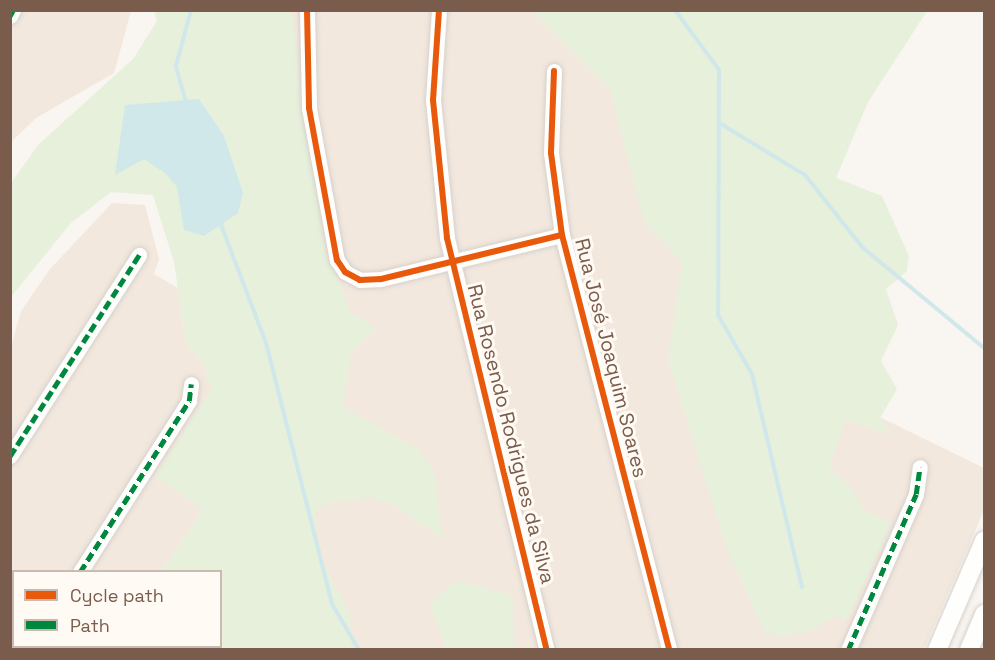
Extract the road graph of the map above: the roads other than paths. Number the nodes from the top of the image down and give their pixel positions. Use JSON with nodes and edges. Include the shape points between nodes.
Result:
{"nodes":[{"id":1,"x":14,"y":10,"type":"edge"},
{"id":2,"x":307,"y":10,"type":"edge"},
{"id":3,"x":439,"y":10,"type":"edge"},
{"id":4,"x":10,"y":16,"type":"edge"},
{"id":5,"x":554,"y":71,"type":"dead end"},
{"id":6,"x":562,"y":235,"type":"junction"},
{"id":7,"x":138,"y":255,"type":"dead end"},
{"id":8,"x":453,"y":263,"type":"junction"},
{"id":9,"x":191,"y":384,"type":"dead end"},
{"id":10,"x":10,"y":456,"type":"edge"},
{"id":11,"x":920,"y":467,"type":"dead end"},
{"id":12,"x":984,"y":541,"type":"edge"},
{"id":13,"x":81,"y":570,"type":"edge"},
{"id":14,"x":984,"y":614,"type":"edge"},
{"id":15,"x":547,"y":650,"type":"edge"},
{"id":16,"x":669,"y":650,"type":"edge"},
{"id":17,"x":848,"y":650,"type":"edge"},
{"id":18,"x":937,"y":650,"type":"edge"},
{"id":19,"x":969,"y":650,"type":"edge"}],
"edges":[{"from":1,"to":4,"type":"street"},
{"from":2,"to":8,"type":"street","via":[[309,108],[337,260],[349,275],[373,280]]},
{"from":3,"to":8,"type":"street","name":"Rua Rosendo Rodrigues da Silva","via":[[433,100],[441,204]]},
{"from":5,"to":6,"type":"street","name":"Rua José Joaquim Soares","via":[[551,153]]},
{"from":6,"to":8,"type":"street"},
{"from":6,"to":16,"type":"street","name":"Rua José Joaquim Soares"},
{"from":7,"to":10,"type":"street"},
{"from":8,"to":15,"type":"street","name":"Rua Rosendo Rodrigues da Silva"},
{"from":9,"to":13,"type":"street","via":[[189,401]]},
{"from":11,"to":17,"type":"street","via":[[916,494]]},
{"from":12,"to":18,"type":"street"},
{"from":14,"to":19,"type":"street"}]}
